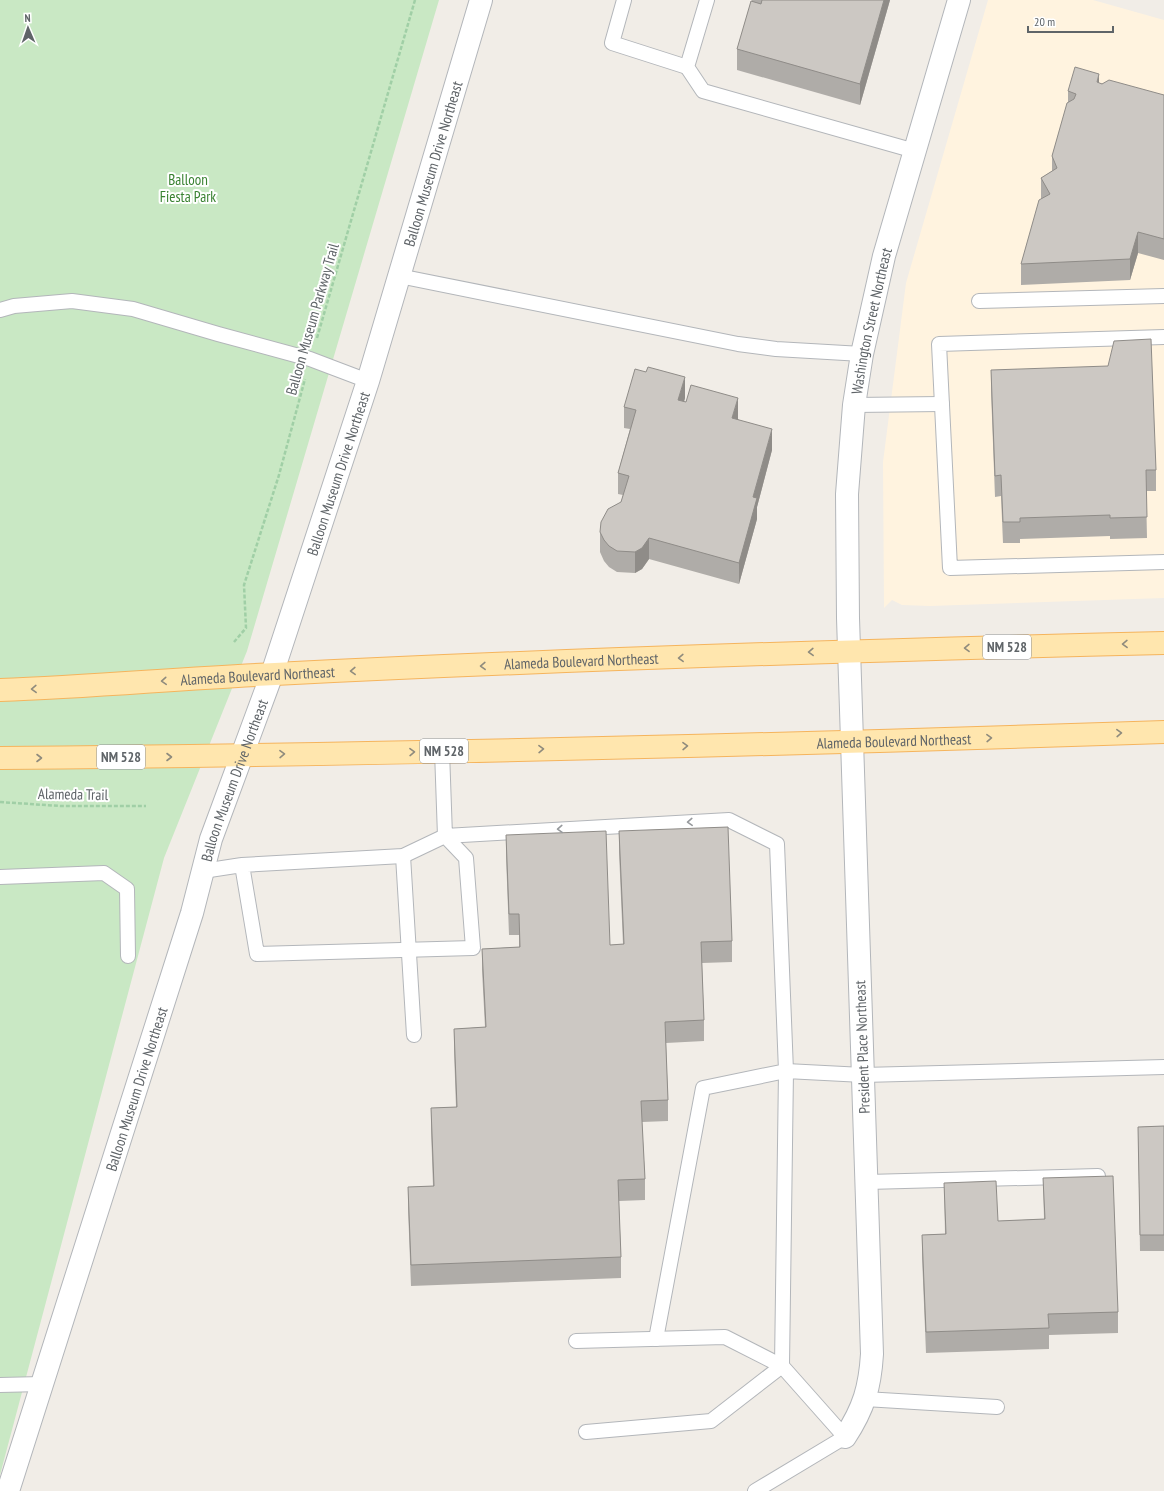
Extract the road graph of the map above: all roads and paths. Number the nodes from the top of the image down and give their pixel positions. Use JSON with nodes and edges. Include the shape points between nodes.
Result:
{"nodes":[{"id":1,"x":415,"y":0,"type":"edge"},
{"id":2,"x":481,"y":0,"type":"edge"},
{"id":3,"x":624,"y":0,"type":"edge"},
{"id":4,"x":707,"y":0,"type":"edge"},
{"id":5,"x":959,"y":0,"type":"edge"},
{"id":6,"x":688,"y":67,"type":"junction"},
{"id":7,"x":915,"y":151,"type":"junction"},
{"id":8,"x":399,"y":276,"type":"junction"},
{"id":9,"x":1164,"y":296,"type":"edge"},
{"id":10,"x":979,"y":301,"type":"dead end"},
{"id":11,"x":0,"y":310,"type":"edge"},
{"id":12,"x":1164,"y":337,"type":"edge"},
{"id":13,"x":862,"y":354,"type":"junction"},
{"id":14,"x":310,"y":359,"type":"junction"},
{"id":15,"x":368,"y":381,"type":"junction"},
{"id":16,"x":942,"y":404,"type":"junction"},
{"id":17,"x":854,"y":405,"type":"junction"},
{"id":18,"x":1164,"y":562,"type":"edge"},
{"id":19,"x":234,"y":642,"type":"dead end"},
{"id":20,"x":1164,"y":643,"type":"edge"},
{"id":21,"x":850,"y":651,"type":"junction"},
{"id":22,"x":272,"y":674,"type":"junction"},
{"id":23,"x":0,"y":690,"type":"edge"},
{"id":24,"x":1164,"y":732,"type":"edge"},
{"id":25,"x":852,"y":743,"type":"junction"},
{"id":26,"x":442,"y":751,"type":"junction"},
{"id":27,"x":243,"y":755,"type":"junction"},
{"id":28,"x":0,"y":758,"type":"edge"},
{"id":29,"x":0,"y":802,"type":"edge"},
{"id":30,"x":146,"y":806,"type":"dead end"},
{"id":31,"x":445,"y":836,"type":"junction"},
{"id":32,"x":402,"y":856,"type":"junction"},
{"id":33,"x":242,"y":865,"type":"junction"},
{"id":34,"x":203,"y":871,"type":"junction"},
{"id":35,"x":0,"y":877,"type":"edge"},
{"id":36,"x":409,"y":949,"type":"junction"},
{"id":37,"x":128,"y":956,"type":"dead end"},
{"id":38,"x":414,"y":1035,"type":"dead end"},
{"id":39,"x":1164,"y":1067,"type":"edge"},
{"id":40,"x":786,"y":1071,"type":"junction"},
{"id":41,"x":863,"y":1075,"type":"junction"},
{"id":42,"x":1098,"y":1176,"type":"edge"},
{"id":43,"x":866,"y":1182,"type":"junction"},
{"id":44,"x":656,"y":1339,"type":"junction"},
{"id":45,"x":576,"y":1341,"type":"dead end"},
{"id":46,"x":782,"y":1366,"type":"junction"},
{"id":47,"x":42,"y":1384,"type":"junction"},
{"id":48,"x":0,"y":1385,"type":"edge"},
{"id":49,"x":865,"y":1399,"type":"junction"},
{"id":50,"x":997,"y":1407,"type":"dead end"},
{"id":51,"x":586,"y":1432,"type":"dead end"},
{"id":52,"x":845,"y":1436,"type":"junction"},
{"id":53,"x":8,"y":1491,"type":"edge"},
{"id":54,"x":755,"y":1491,"type":"edge"}],
"edges":[{"from":1,"to":14,"type":"path","name":"Balloon Museum Parkway Trail","via":[[340,266]]},
{"from":2,"to":8,"type":"street","name":"Balloon Museum Drive Northeast"},
{"from":3,"to":6,"type":"lane","via":[[612,43]]},
{"from":4,"to":6,"type":"lane"},
{"from":5,"to":7,"type":"street","name":"Washington Street Northeast"},
{"from":6,"to":7,"type":"lane","via":[[704,91]]},
{"from":7,"to":13,"type":"street","name":"Washington Street Northeast","via":[[884,256]]},
{"from":8,"to":13,"type":"lane","via":[[738,344]]},
{"from":8,"to":15,"type":"street","name":"Balloon Museum Drive Northeast"},
{"from":9,"to":10,"type":"lane"},
{"from":11,"to":14,"type":"lane","via":[[14,306],[72,301],[133,309]]},
{"from":12,"to":16,"type":"lane","via":[[939,344]]},
{"from":13,"to":17,"type":"street","name":"Washington Street Northeast"},
{"from":14,"to":15,"type":"lane"},
{"from":14,"to":19,"type":"path","name":"Balloon Museum Parkway Trail","via":[[280,475],[244,585],[246,628]]},
{"from":15,"to":22,"type":"street","name":"Balloon Museum Drive Northeast"},
{"from":16,"to":17,"type":"lane"},
{"from":16,"to":18,"type":"lane","via":[[950,568]]},
{"from":17,"to":21,"type":"street","name":"Washington Street Northeast","via":[[847,494]]},
{"from":20,"to":21,"type":"main road","name":"Alameda Boulevard Northeast","number":"NM 528","one_way":true},
{"from":21,"to":22,"type":"main road","name":"Alameda Boulevard Northeast","number":"NM 528","one_way":true},
{"from":21,"to":25,"type":"street","name":"President Place Northeast"},
{"from":22,"to":23,"type":"main road","name":"Alameda Boulevard Northeast","number":"NM 528","one_way":true,"via":[[79,688]]},
{"from":22,"to":27,"type":"street","name":"Balloon Museum Drive Northeast"},
{"from":25,"to":24,"type":"main road","name":"Alameda Boulevard Northeast","number":"NM 528","one_way":true},
{"from":26,"to":25,"type":"main road","name":"Alameda Boulevard Northeast","number":"NM 528","one_way":true},
{"from":25,"to":41,"type":"street","name":"President Place Northeast"},
{"from":27,"to":26,"type":"main road","name":"Alameda Boulevard Northeast","number":"NM 528","one_way":true},
{"from":26,"to":31,"type":"lane"},
{"from":28,"to":27,"type":"main road","name":"Alameda Boulevard Northeast","number":"NM 528","one_way":true},
{"from":27,"to":34,"type":"street","name":"Balloon Museum Drive Northeast","via":[[211,839]]},
{"from":29,"to":30,"type":"path","name":"Alameda Trail","via":[[60,806]]},
{"from":31,"to":32,"type":"lane"},
{"from":31,"to":36,"type":"lane","via":[[466,858],[473,948]]},
{"from":40,"to":31,"type":"lane","one_way":true,"via":[[776,844],[729,820]]},
{"from":32,"to":33,"type":"lane"},
{"from":32,"to":36,"type":"lane"},
{"from":33,"to":34,"type":"lane"},
{"from":33,"to":36,"type":"lane","via":[[257,954]]},
{"from":34,"to":47,"type":"street","name":"Balloon Museum Drive Northeast"},
{"from":35,"to":37,"type":"lane","via":[[104,873],[127,890]]},
{"from":36,"to":38,"type":"lane"},
{"from":39,"to":41,"type":"lane"},
{"from":40,"to":41,"type":"lane"},
{"from":40,"to":44,"type":"lane","via":[[703,1088]]},
{"from":40,"to":46,"type":"lane"},
{"from":41,"to":43,"type":"street","name":"President Place Northeast"},
{"from":42,"to":43,"type":"lane"},
{"from":43,"to":49,"type":"street","name":"President Place Northeast","via":[[872,1354]]},
{"from":44,"to":45,"type":"lane"},
{"from":44,"to":46,"type":"lane","via":[[725,1337]]},
{"from":46,"to":51,"type":"lane","via":[[711,1421]]},
{"from":46,"to":52,"type":"lane"},
{"from":47,"to":48,"type":"lane"},
{"from":47,"to":53,"type":"street","name":"Balloon Museum Drive Northeast"},
{"from":49,"to":50,"type":"lane"},
{"from":49,"to":52,"type":"street","name":"President Place Northeast","via":[[857,1419]]},
{"from":52,"to":54,"type":"lane"}]}
